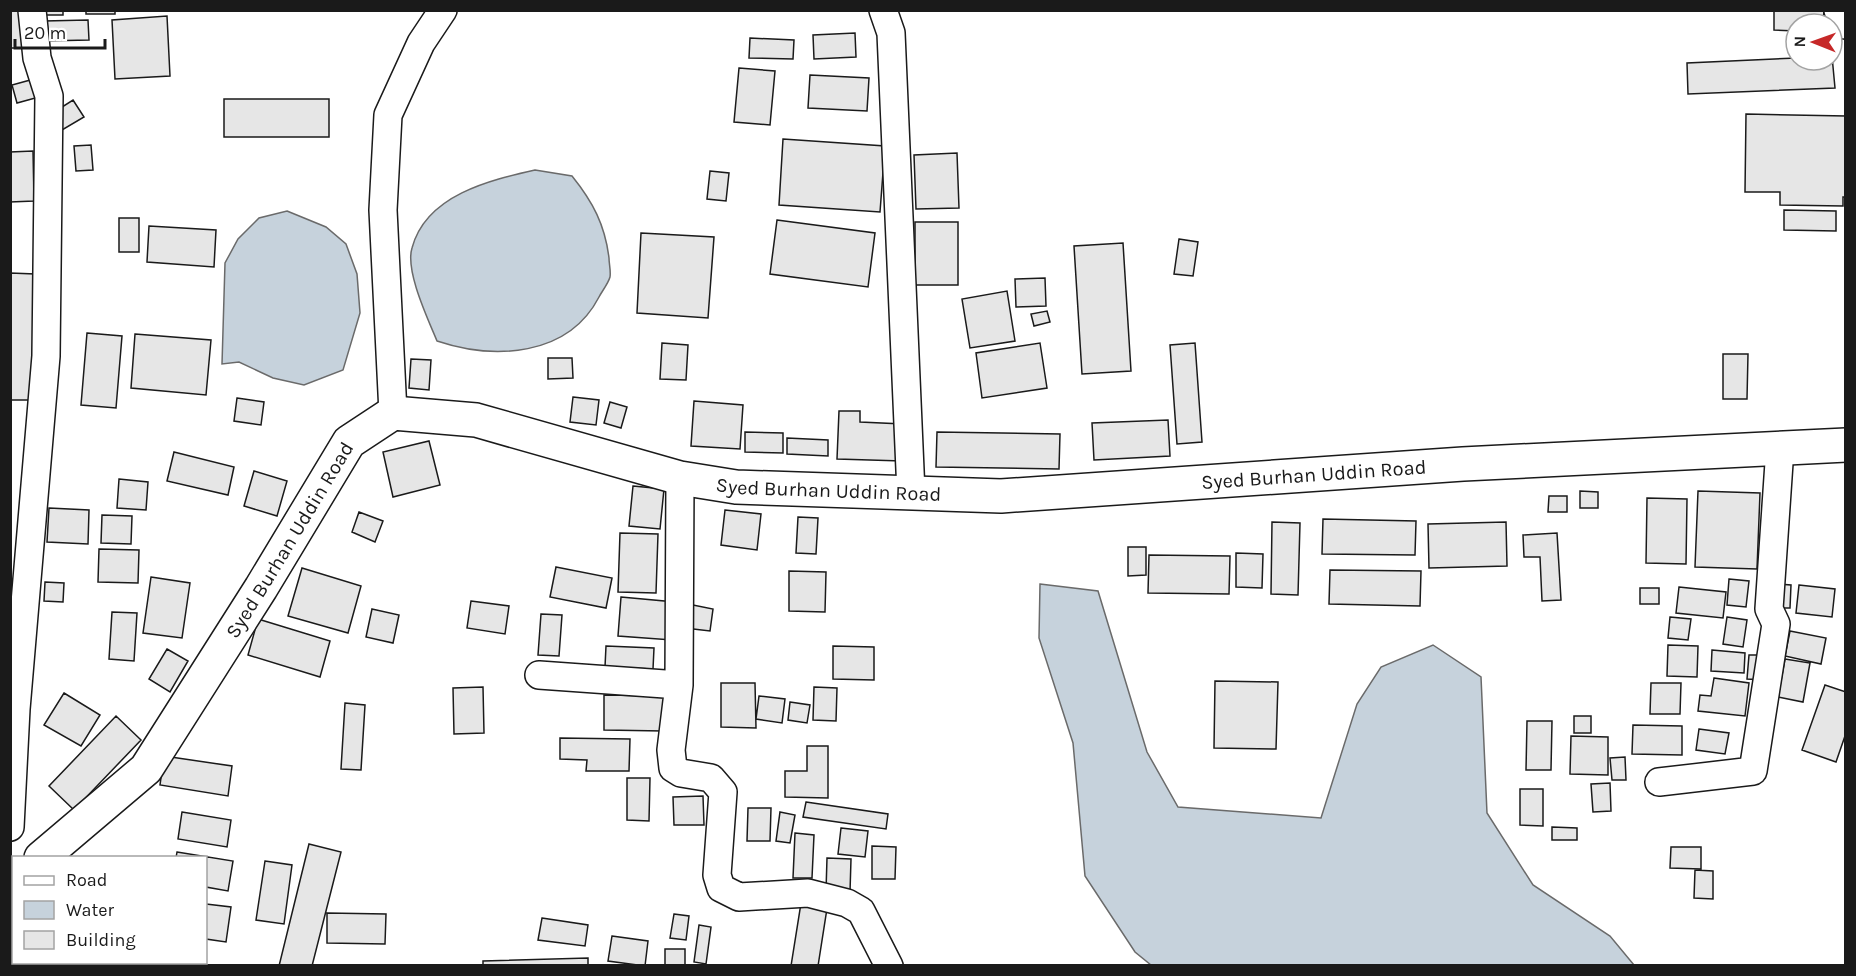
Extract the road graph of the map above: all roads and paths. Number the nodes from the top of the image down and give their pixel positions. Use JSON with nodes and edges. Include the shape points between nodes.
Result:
{"nodes":[{"id":1,"x":32,"y":10,"type":"edge"},
{"id":2,"x":443,"y":10,"type":"edge"},
{"id":3,"x":883,"y":10,"type":"edge"},
{"id":4,"x":1841,"y":10,"type":"edge"},
{"id":5,"x":1845,"y":22,"type":"edge"},
{"id":6,"x":393,"y":413,"type":"junction"},
{"id":7,"x":1845,"y":445,"type":"edge"},
{"id":8,"x":1780,"y":448,"type":"junction"},
{"id":9,"x":680,"y":478,"type":"junction"},
{"id":10,"x":911,"y":493,"type":"junction"},
{"id":11,"x":539,"y":675,"type":"dead end"},
{"id":12,"x":679,"y":685,"type":"junction"},
{"id":13,"x":1659,"y":782,"type":"dead end"},
{"id":14,"x":10,"y":827,"type":"edge"},
{"id":15,"x":43,"y":856,"type":"edge"},
{"id":16,"x":889,"y":966,"type":"edge"}],
"edges":[{"from":1,"to":14,"type":"street","via":[[37,58],[49,96],[46,356],[16,709]]},
{"from":2,"to":6,"type":"street","via":[[421,44],[388,115],[383,210]]},
{"from":3,"to":10,"type":"street","via":[[891,33]]},
{"from":4,"to":5,"type":"street"},
{"from":6,"to":9,"type":"street","name":"Syed Burhan Uddin Road","via":[[476,420]]},
{"from":6,"to":15,"type":"street","name":"Syed Burhan Uddin Road","via":[[349,442],[146,769]]},
{"from":7,"to":8,"type":"street","name":"Syed Burhan Uddin Road"},
{"from":8,"to":10,"type":"street","name":"Syed Burhan Uddin Road","via":[[1463,464],[1001,496]]},
{"from":8,"to":13,"type":"street","via":[[1769,609],[1776,624],[1753,771]]},
{"from":9,"to":10,"type":"street","name":"Syed Burhan Uddin Road","via":[[736,487]]},
{"from":9,"to":12,"type":"street"},
{"from":11,"to":12,"type":"street"},
{"from":12,"to":16,"type":"street","via":[[671,750],[673,768],[711,778],[723,792],[717,875],[721,888],[739,897],[808,893],[847,903],[861,911]]}]}
